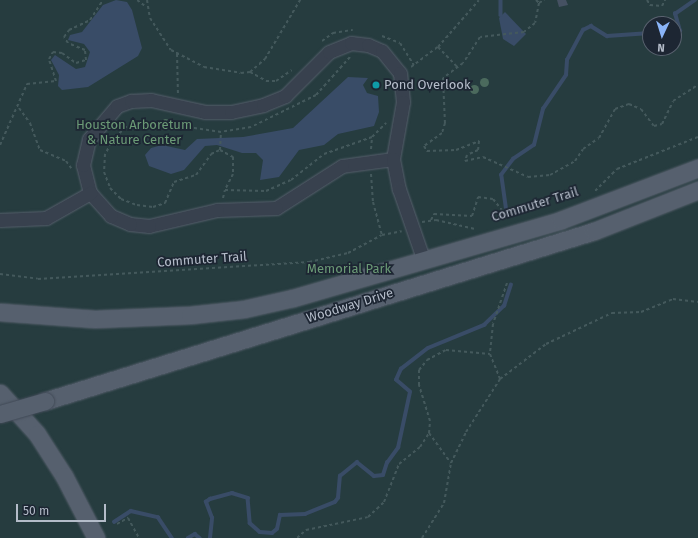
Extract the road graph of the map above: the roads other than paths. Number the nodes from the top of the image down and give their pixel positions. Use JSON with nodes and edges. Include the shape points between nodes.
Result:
{"nodes":[{"id":1,"x":393,"y":159,"type":"junction"},
{"id":2,"x":698,"y":168,"type":"edge"},
{"id":3,"x":698,"y":190,"type":"edge"},
{"id":4,"x":90,"y":193,"type":"junction"},
{"id":5,"x":0,"y":220,"type":"edge"},
{"id":6,"x":424,"y":261,"type":"junction"},
{"id":7,"x":432,"y":282,"type":"junction"},
{"id":8,"x":0,"y":312,"type":"edge"},
{"id":9,"x":0,"y":393,"type":"edge"},
{"id":10,"x":0,"y":414,"type":"edge"},
{"id":11,"x":96,"y":538,"type":"edge"}],
"edges":[{"from":1,"to":4,"type":"lane","via":[[342,166],[276,208],[216,210],[150,226],[130,224],[112,216]]},
{"from":1,"to":4,"type":"lane","via":[[403,102],[400,73],[382,51],[351,43],[329,52],[285,96],[263,105],[231,112],[205,112],[180,105],[138,100],[117,106],[89,139],[83,165]]},
{"from":1,"to":6,"type":"lane","via":[[399,189]]},
{"from":2,"to":6,"type":"main road","name":"Woodway Drive","via":[[604,205]]},
{"from":3,"to":7,"type":"main road","name":"Woodway Drive","via":[[594,231]]},
{"from":4,"to":5,"type":"lane","via":[[46,218]]},
{"from":6,"to":7,"type":"main road"},
{"from":6,"to":8,"type":"main road","name":"Woodway Drive","via":[[244,309],[190,315],[95,319]]},
{"from":7,"to":10,"type":"main road","name":"Woodway Drive","bridge":true},
{"from":9,"to":11,"type":"main road","via":[[36,434],[64,476]]}]}
